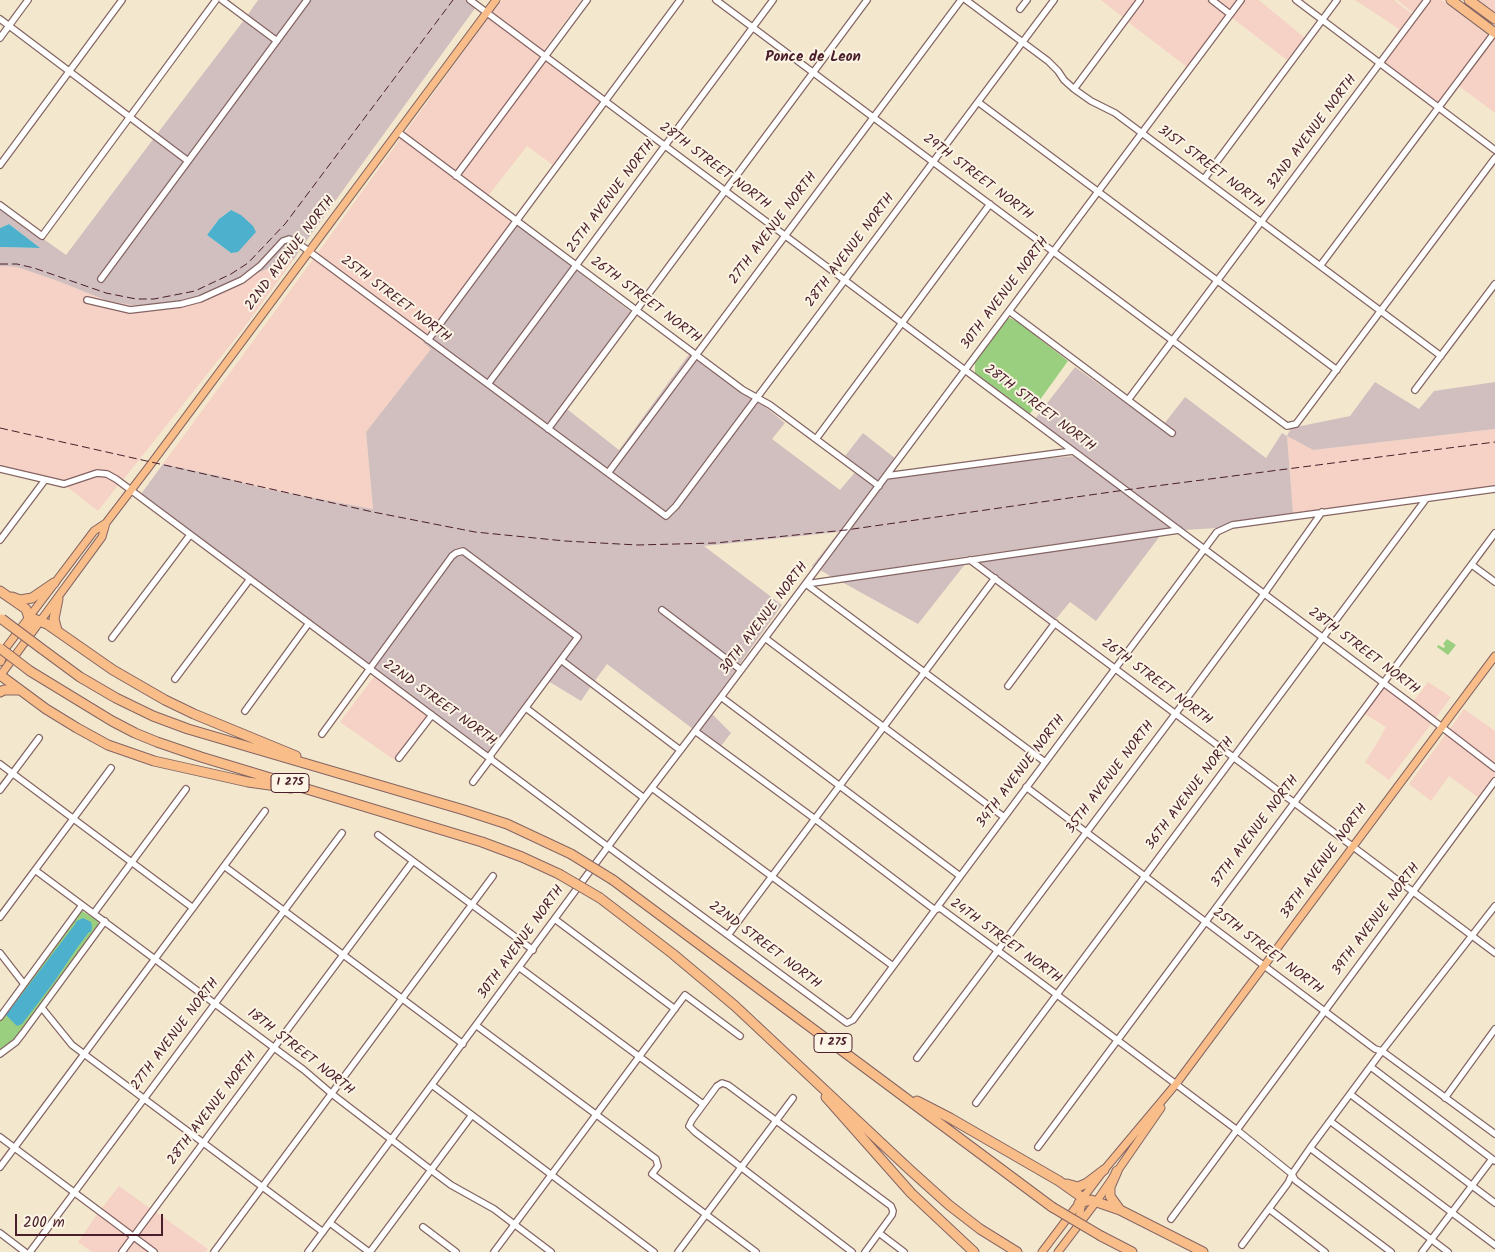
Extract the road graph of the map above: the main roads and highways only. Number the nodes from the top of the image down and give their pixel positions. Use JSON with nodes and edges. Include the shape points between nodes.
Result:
{"nodes":[{"id":1,"x":496,"y":0,"type":"edge"},
{"id":2,"x":1451,"y":0,"type":"edge"},
{"id":3,"x":1469,"y":0,"type":"edge"},
{"id":4,"x":1495,"y":19,"type":"edge"},
{"id":5,"x":1495,"y":33,"type":"edge"},
{"id":6,"x":106,"y":524,"type":"junction"},
{"id":7,"x":54,"y":583,"type":"junction"},
{"id":8,"x":3,"y":593,"type":"edge"},
{"id":9,"x":58,"y":599,"type":"junction"},
{"id":10,"x":30,"y":617,"type":"junction"},
{"id":11,"x":1,"y":618,"type":"edge"},
{"id":12,"x":41,"y":621,"type":"junction"},
{"id":13,"x":57,"y":630,"type":"junction"},
{"id":14,"x":28,"y":640,"type":"junction"},
{"id":15,"x":1,"y":654,"type":"edge"},
{"id":16,"x":1495,"y":656,"type":"edge"},
{"id":17,"x":0,"y":675,"type":"edge"},
{"id":18,"x":20,"y":690,"type":"junction"},
{"id":19,"x":0,"y":692,"type":"edge"},
{"id":20,"x":324,"y":768,"type":"junction"},
{"id":21,"x":321,"y":792,"type":"junction"},
{"id":22,"x":795,"y":1061,"type":"junction"},
{"id":23,"x":1176,"y":1084,"type":"junction"},
{"id":24,"x":894,"y":1088,"type":"junction"},
{"id":25,"x":1104,"y":1170,"type":"junction"},
{"id":26,"x":1117,"y":1171,"type":"junction"},
{"id":27,"x":1059,"y":1181,"type":"junction"},
{"id":28,"x":1081,"y":1201,"type":"junction"},
{"id":29,"x":1096,"y":1202,"type":"junction"},
{"id":30,"x":1120,"y":1210,"type":"junction"},
{"id":31,"x":1077,"y":1227,"type":"junction"},
{"id":32,"x":974,"y":1252,"type":"edge"},
{"id":33,"x":1017,"y":1252,"type":"edge"},
{"id":34,"x":1042,"y":1252,"type":"edge"},
{"id":35,"x":1058,"y":1252,"type":"edge"},
{"id":36,"x":1132,"y":1252,"type":"edge"},
{"id":37,"x":1203,"y":1252,"type":"edge"}],
"edges":[{"from":1,"to":6,"type":"main road","name":"22ND AVENUE NORTH"},
{"from":2,"to":5,"type":"highway"},
{"from":3,"to":4,"type":"highway"},
{"from":6,"to":7,"type":"main road","name":"22ND AVENUE NORTH","via":[[94,531]]},
{"from":6,"to":9,"type":"main road","name":"22ND AVENUE NORTH","via":[[102,537]]},
{"from":7,"to":8,"type":"highway","via":[[27,599],[20,600]]},
{"from":7,"to":10,"type":"main road","name":"22ND AVENUE NORTH"},
{"from":8,"to":10,"type":"highway","via":[[26,609]]},
{"from":9,"to":12,"type":"main road","name":"22ND AVENUE NORTH"},
{"from":9,"to":13,"type":"highway","via":[[54,619]]},
{"from":10,"to":12,"type":"highway"},
{"from":10,"to":14,"type":"highway"},
{"from":10,"to":15,"type":"main road","name":"22ND AVENUE NORTH"},
{"from":11,"to":20,"type":"highway","number":"I 275","bridge":true,"via":[[80,677],[153,716],[215,738]]},
{"from":12,"to":13,"type":"highway"},
{"from":12,"to":14,"type":"main road","name":"22ND AVENUE NORTH"},
{"from":13,"to":20,"type":"highway","via":[[113,670],[165,700]]},
{"from":14,"to":17,"type":"main road","name":"22ND AVENUE NORTH"},
{"from":15,"to":21,"type":"highway","number":"I 275","bridge":true,"via":[[135,733],[201,757]]},
{"from":16,"to":23,"type":"main road","name":"38TH AVENUE NORTH"},
{"from":17,"to":18,"type":"highway"},
{"from":18,"to":19,"type":"highway"},
{"from":18,"to":21,"type":"highway","via":[[85,732],[154,761],[248,782]]},
{"from":20,"to":24,"type":"highway","number":"I 275","bridge":true,"via":[[498,821],[571,854],[614,880]]},
{"from":21,"to":22,"type":"highway","number":"I 275","bridge":true,"via":[[490,844],[559,874],[638,926],[708,982]]},
{"from":22,"to":32,"type":"highway","via":[[911,1193]]},
{"from":22,"to":33,"type":"highway","number":"I 275","via":[[935,1193],[980,1229]]},
{"from":23,"to":25,"type":"main road","name":"38TH AVENUE NORTH"},
{"from":23,"to":26,"type":"main road","name":"38TH AVENUE NORTH"},
{"from":24,"to":27,"type":"highway"},
{"from":24,"to":36,"type":"highway","number":"I 275","bridge":true,"via":[[1052,1207]]},
{"from":25,"to":27,"type":"highway","via":[[1078,1187]]},
{"from":25,"to":28,"type":"main road","name":"38TH AVENUE NORTH"},
{"from":26,"to":29,"type":"main road","name":"38TH AVENUE NORTH"},
{"from":26,"to":30,"type":"highway","via":[[1110,1196]]},
{"from":27,"to":28,"type":"highway"},
{"from":28,"to":29,"type":"highway"},
{"from":28,"to":31,"type":"main road"},
{"from":28,"to":34,"type":"main road","name":"38TH AVENUE NORTH"},
{"from":29,"to":30,"type":"highway"},
{"from":29,"to":31,"type":"main road","name":"38TH AVENUE NORTH"},
{"from":30,"to":37,"type":"highway"},
{"from":31,"to":35,"type":"main road","name":"38TH AVENUE NORTH"}]}
